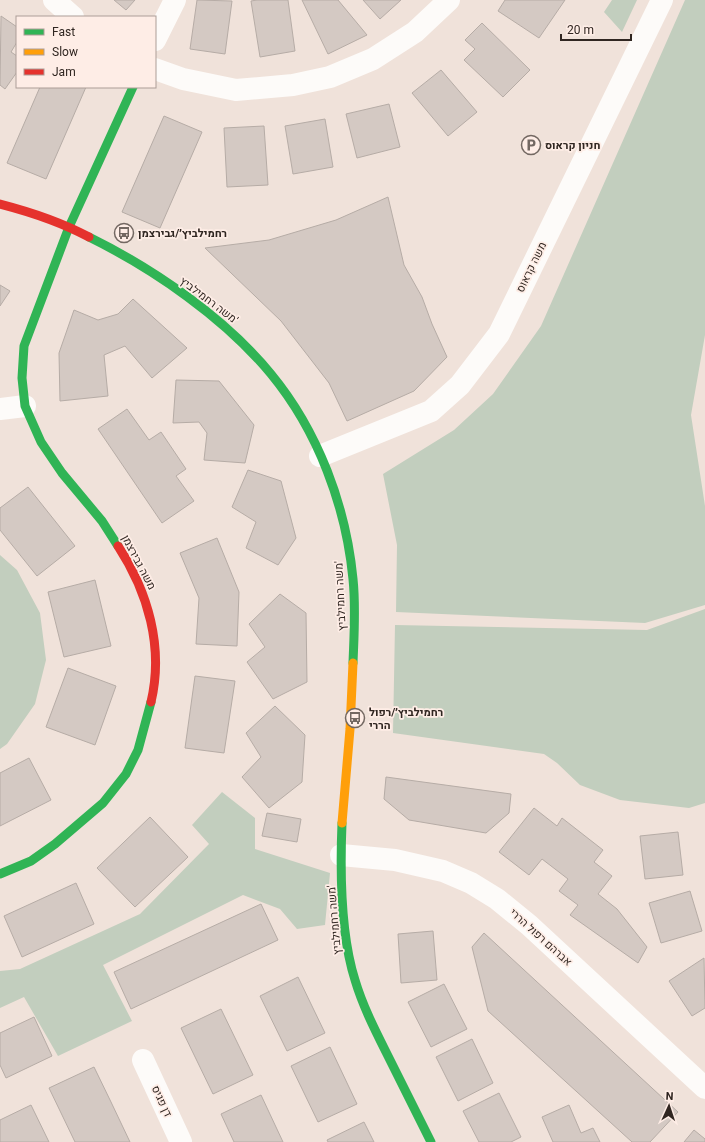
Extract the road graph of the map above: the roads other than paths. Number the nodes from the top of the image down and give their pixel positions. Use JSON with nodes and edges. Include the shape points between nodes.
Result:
{"nodes":[{"id":1,"x":54,"y":0,"type":"edge"},
{"id":2,"x":174,"y":0,"type":"edge"},
{"id":3,"x":449,"y":0,"type":"edge"},
{"id":4,"x":662,"y":0,"type":"edge"},
{"id":5,"x":72,"y":16,"type":"edge"},
{"id":6,"x":156,"y":38,"type":"edge"},
{"id":7,"x":156,"y":69,"type":"edge"},
{"id":8,"x":133,"y":88,"type":"edge"},
{"id":9,"x":0,"y":204,"type":"edge"},
{"id":10,"x":69,"y":228,"type":"junction"},
{"id":11,"x":25,"y":406,"type":"junction"},
{"id":12,"x":0,"y":409,"type":"edge"},
{"id":13,"x":320,"y":456,"type":"junction"},
{"id":14,"x":341,"y":855,"type":"junction"},
{"id":15,"x":0,"y":874,"type":"edge"},
{"id":16,"x":144,"y":1060,"type":"dead end"},
{"id":17,"x":705,"y":1088,"type":"edge"},
{"id":18,"x":181,"y":1142,"type":"edge"},
{"id":19,"x":431,"y":1142,"type":"edge"}],
"edges":[{"from":1,"to":5,"type":"street"},
{"from":2,"to":6,"type":"street"},
{"from":3,"to":7,"type":"street","via":[[414,32],[372,59],[330,77],[293,85],[236,90],[183,79]]},
{"from":4,"to":13,"type":"street","name":"משה קראוס","via":[[499,334],[460,385],[431,411]]},
{"from":8,"to":10,"type":"street","name":"משה גבירצמן"},
{"from":9,"to":10,"type":"street","name":"משה רחמילביץ'","via":[[22,208]]},
{"from":10,"to":11,"type":"street","name":"משה גבירצמן","via":[[24,346],[22,378]]},
{"from":10,"to":13,"type":"street","name":"משה רחמילביץ'","via":[[101,242],[173,287],[232,332],[254,354],[289,397]]},
{"from":11,"to":12,"type":"street"},
{"from":11,"to":15,"type":"street","name":"משה גבירצמן","via":[[41,442],[62,473],[102,521],[139,584],[151,619],[155,649],[155,686],[138,750],[126,774],[103,803],[49,849],[31,861]]},
{"from":13,"to":14,"type":"street","name":"משה רחמילביץ'","via":[[339,504],[348,537],[353,573],[354,661]]},
{"from":14,"to":17,"type":"street","name":"אברהם רפול הררי","via":[[395,860],[444,871],[497,898]]},
{"from":14,"to":19,"type":"street","name":"משה רחמילביץ'","via":[[348,953],[360,998]]},
{"from":16,"to":18,"type":"street","name":"דן פגיס"}]}
